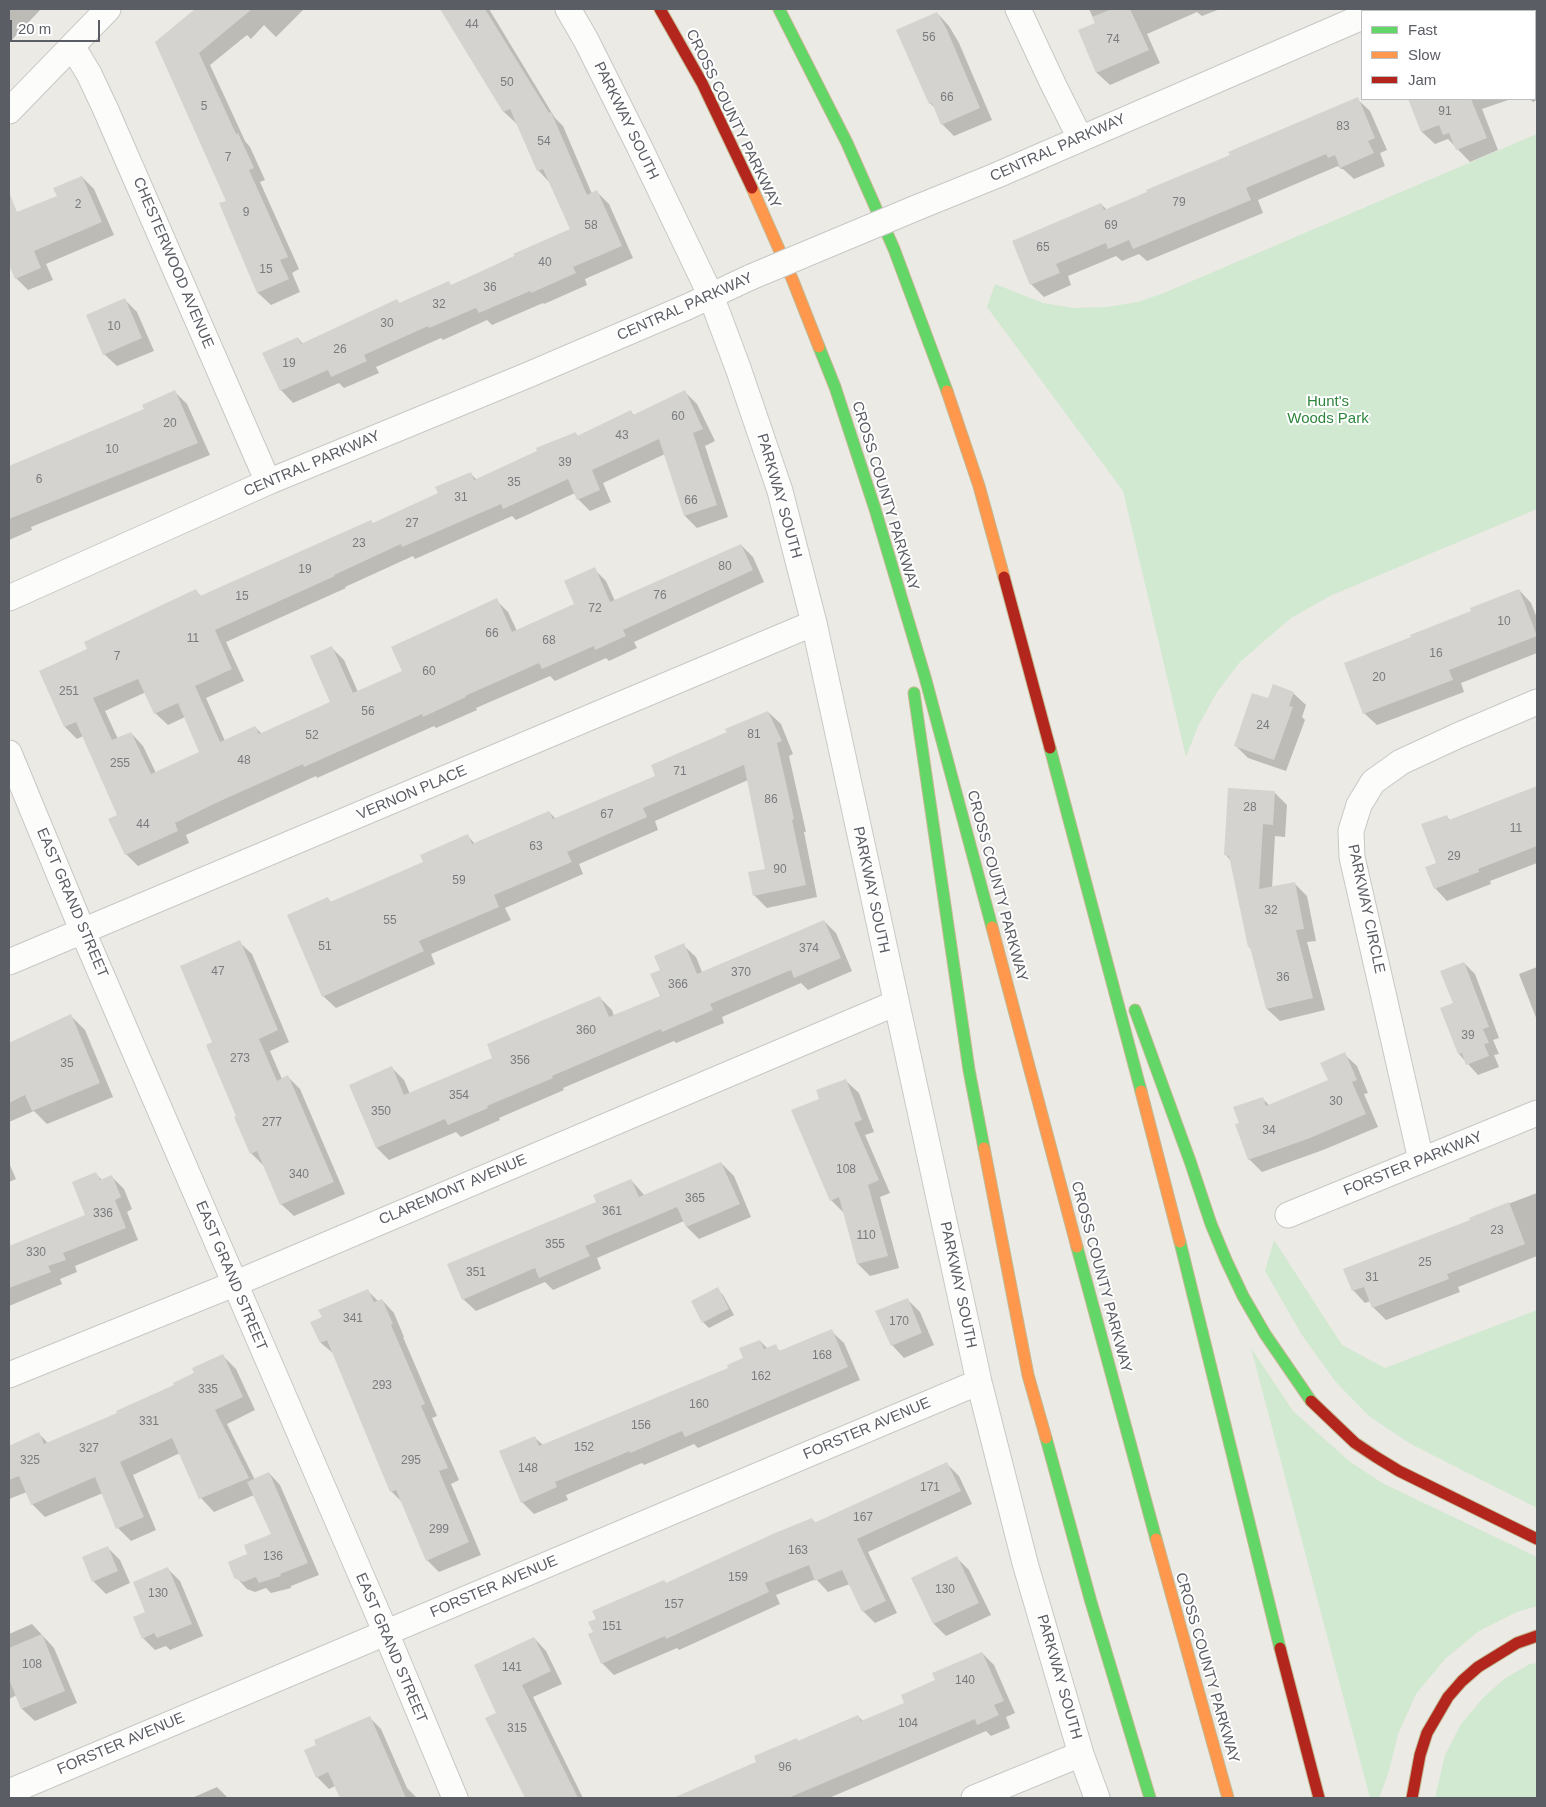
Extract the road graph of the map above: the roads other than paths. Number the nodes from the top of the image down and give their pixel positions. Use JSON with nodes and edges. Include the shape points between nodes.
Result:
{"nodes":[{"id":1,"x":108,"y":9,"type":"edge"},
{"id":2,"x":568,"y":9,"type":"edge"},
{"id":3,"x":660,"y":9,"type":"edge"},
{"id":4,"x":778,"y":9,"type":"edge"},
{"id":5,"x":1018,"y":9,"type":"edge"},
{"id":6,"x":1361,"y":17,"type":"edge"},
{"id":7,"x":72,"y":46,"type":"junction"},
{"id":8,"x":9,"y":111,"type":"edge"},
{"id":9,"x":1080,"y":138,"type":"junction"},
{"id":10,"x":711,"y":296,"type":"junction"},
{"id":11,"x":268,"y":482,"type":"junction"},
{"id":12,"x":899,"y":590,"type":"junction"},
{"id":13,"x":9,"y":598,"type":"edge"},
{"id":14,"x":814,"y":623,"type":"junction"},
{"id":15,"x":1537,"y":702,"type":"edge"},
{"id":16,"x":9,"y":753,"type":"edge"},
{"id":17,"x":1078,"y":852,"type":"junction"},
{"id":18,"x":83,"y":932,"type":"junction"},
{"id":19,"x":9,"y":962,"type":"edge"},
{"id":20,"x":1119,"y":965,"type":"dead end"},
{"id":21,"x":896,"y":1002,"type":"junction"},
{"id":22,"x":1132,"y":1002,"type":"dead end"},
{"id":23,"x":1537,"y":1114,"type":"edge"},
{"id":24,"x":1421,"y":1160,"type":"junction"},
{"id":25,"x":1288,"y":1215,"type":"dead end"},
{"id":26,"x":234,"y":1284,"type":"junction"},
{"id":27,"x":9,"y":1375,"type":"edge"},
{"id":28,"x":979,"y":1382,"type":"junction"},
{"id":29,"x":1537,"y":1539,"type":"edge"},
{"id":30,"x":386,"y":1633,"type":"junction"},
{"id":31,"x":1537,"y":1636,"type":"edge"},
{"id":32,"x":1081,"y":1754,"type":"junction"},
{"id":33,"x":9,"y":1792,"type":"edge"},
{"id":34,"x":455,"y":1798,"type":"edge"},
{"id":35,"x":974,"y":1798,"type":"edge"},
{"id":36,"x":1097,"y":1798,"type":"edge"},
{"id":37,"x":1150,"y":1798,"type":"edge"},
{"id":38,"x":1228,"y":1798,"type":"edge"},
{"id":39,"x":1320,"y":1798,"type":"edge"},
{"id":40,"x":1412,"y":1798,"type":"edge"}],
"edges":[{"from":1,"to":7,"type":"street"},
{"from":2,"to":10,"type":"street","name":"PARKWAY SOUTH"},
{"from":3,"to":12,"type":"highway","name":"CROSS COUNTY PARKWAY","via":[[724,129],[815,334],[854,442]]},
{"from":4,"to":17,"type":"highway","via":[[816,80],[894,249],[938,366],[994,538]]},
{"from":5,"to":9,"type":"street"},
{"from":6,"to":9,"type":"street","name":"CENTRAL PARKWAY"},
{"from":7,"to":8,"type":"street"},
{"from":7,"to":11,"type":"street","name":"CHESTERWOOD AVENUE","via":[[106,108]]},
{"from":9,"to":10,"type":"street","name":"CENTRAL PARKWAY","bridge":true},
{"from":10,"to":11,"type":"street","name":"CENTRAL PARKWAY"},
{"from":10,"to":14,"type":"street","name":"PARKWAY SOUTH","via":[[780,491]]},
{"from":11,"to":13,"type":"street","name":"CENTRAL PARKWAY"},
{"from":12,"to":37,"type":"highway","via":[[969,1070],[1018,1330],[1091,1602]]},
{"from":12,"to":38,"type":"highway","name":"CROSS COUNTY PARKWAY"},
{"from":14,"to":18,"type":"street","name":"VERNON PLACE"},
{"from":14,"to":21,"type":"street","name":"PARKWAY SOUTH"},
{"from":15,"to":24,"type":"street","name":"PARKWAY CIRCLE","via":[[1401,762],[1373,782],[1359,805],[1351,831],[1352,857]]},
{"from":16,"to":18,"type":"street","name":"EAST GRAND STREET"},
{"from":17,"to":20,"type":"highway"},
{"from":17,"to":39,"type":"highway","via":[[1188,1270],[1280,1650]]},
{"from":18,"to":19,"type":"street","name":"VERNON PLACE"},
{"from":18,"to":26,"type":"street","name":"EAST GRAND STREET"},
{"from":21,"to":26,"type":"street","name":"CLAREMONT AVENUE"},
{"from":21,"to":28,"type":"street","name":"PARKWAY SOUTH"},
{"from":22,"to":29,"type":"highway","via":[[1226,1260],[1261,1326],[1297,1382],[1334,1424],[1376,1457]]},
{"from":23,"to":24,"type":"street","name":"FORSTER PARKWAY"},
{"from":24,"to":25,"type":"street","name":"FORSTER PARKWAY"},
{"from":26,"to":27,"type":"street","name":"CLAREMONT AVENUE"},
{"from":26,"to":30,"type":"street","name":"EAST GRAND STREET"},
{"from":28,"to":30,"type":"street","name":"FORSTER AVENUE"},
{"from":28,"to":32,"type":"street","name":"PARKWAY SOUTH","via":[[1025,1563]]},
{"from":30,"to":33,"type":"street","name":"FORSTER AVENUE"},
{"from":30,"to":34,"type":"street","name":"EAST GRAND STREET"},
{"from":31,"to":40,"type":"highway","via":[[1517,1643],[1478,1666],[1448,1697],[1437,1714],[1420,1755]]},
{"from":32,"to":35,"type":"street"},
{"from":32,"to":36,"type":"street","name":"PARKWAY SOUTH"}]}
